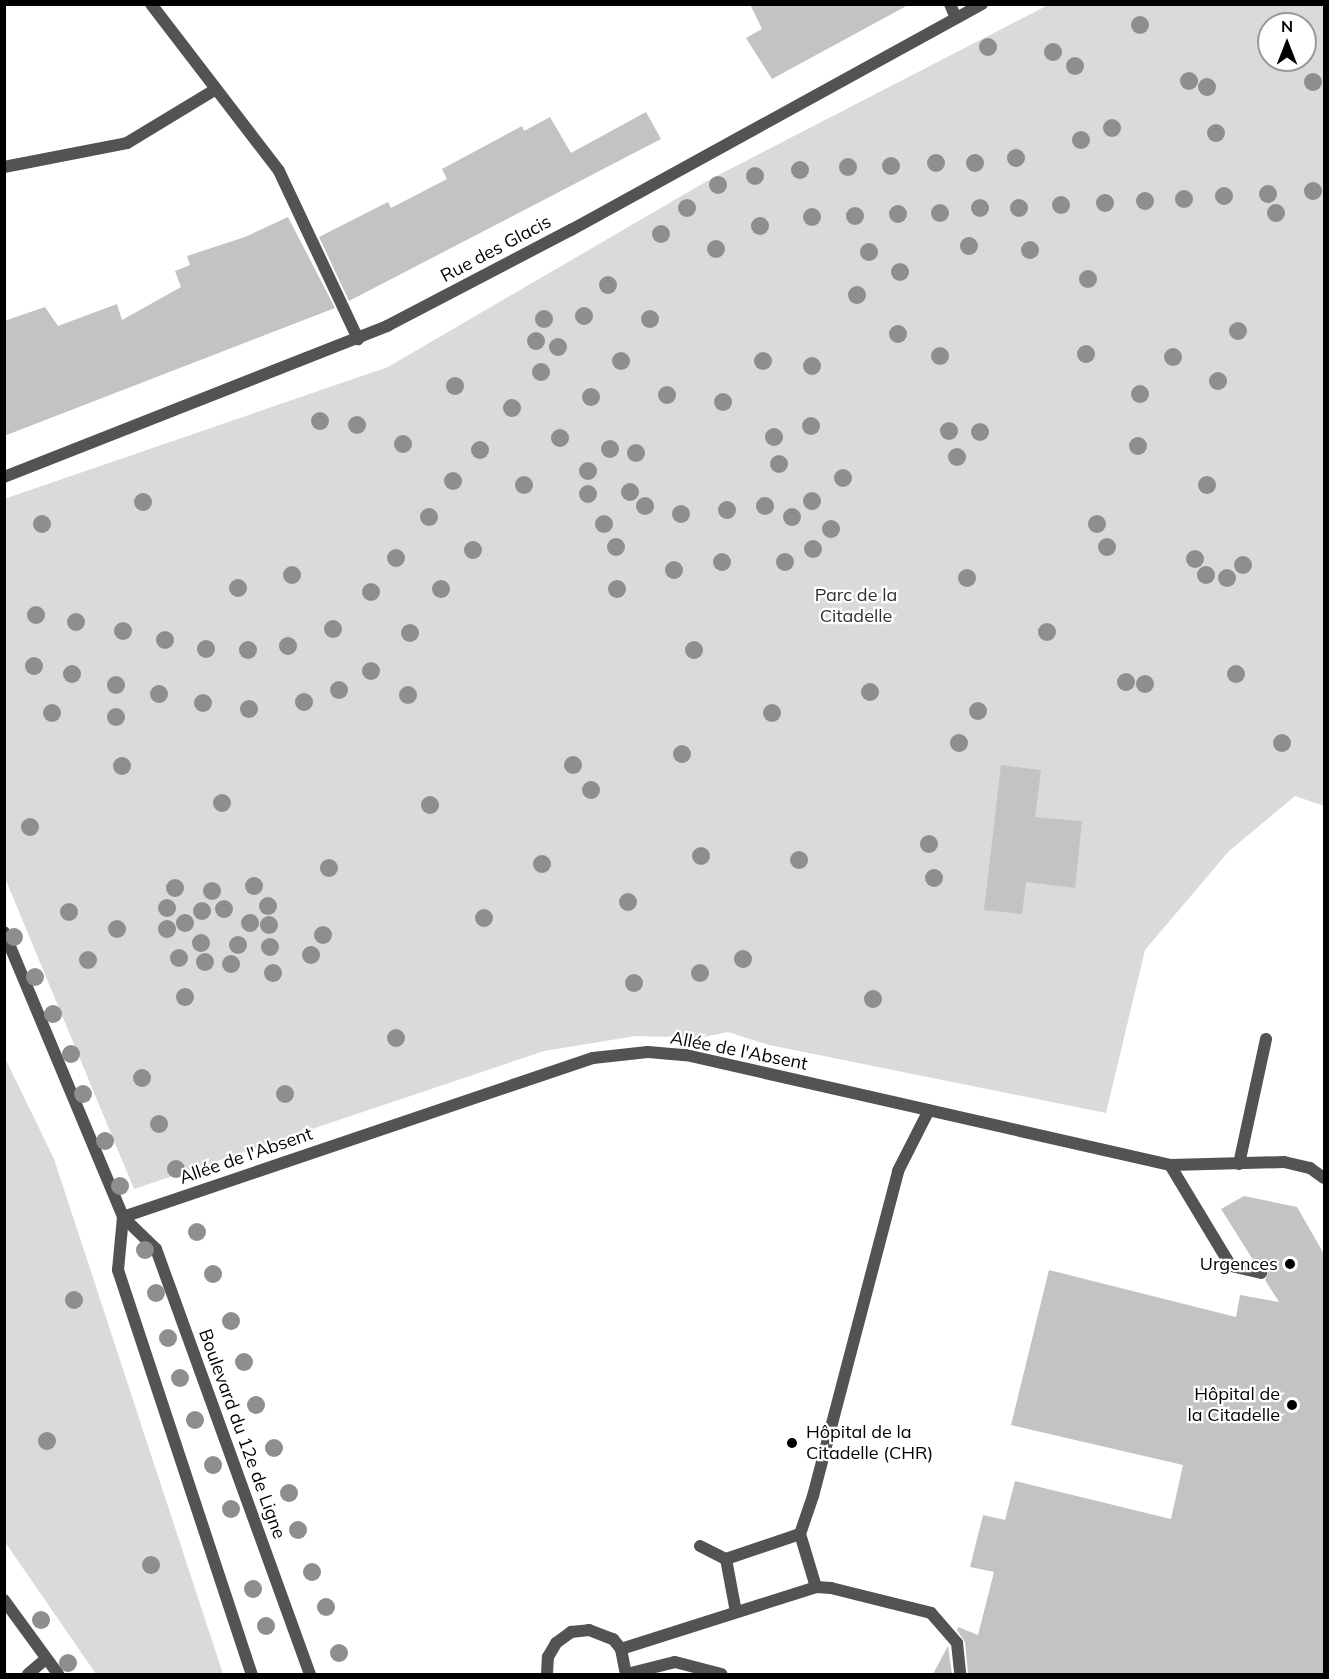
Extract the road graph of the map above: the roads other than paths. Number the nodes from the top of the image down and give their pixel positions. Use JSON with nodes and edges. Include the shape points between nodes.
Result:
{"nodes":[{"id":1,"x":151,"y":4,"type":"edge"},
{"id":2,"x":950,"y":4,"type":"edge"},
{"id":3,"x":982,"y":4,"type":"edge"},
{"id":4,"x":956,"y":18,"type":"junction"},
{"id":5,"x":216,"y":88,"type":"junction"},
{"id":6,"x":4,"y":167,"type":"edge"},
{"id":7,"x":358,"y":339,"type":"junction"},
{"id":8,"x":4,"y":477,"type":"edge"},
{"id":9,"x":4,"y":932,"type":"edge"},
{"id":10,"x":1266,"y":1040,"type":"dead end"},
{"id":11,"x":929,"y":1110,"type":"junction"},
{"id":12,"x":1239,"y":1164,"type":"junction"},
{"id":13,"x":1170,"y":1165,"type":"junction"},
{"id":14,"x":1324,"y":1178,"type":"edge"},
{"id":15,"x":123,"y":1217,"type":"junction"},
{"id":16,"x":1261,"y":1273,"type":"dead end"},
{"id":17,"x":800,"y":1534,"type":"junction"},
{"id":18,"x":700,"y":1546,"type":"dead end"},
{"id":19,"x":726,"y":1559,"type":"junction"},
{"id":20,"x":816,"y":1587,"type":"junction"},
{"id":21,"x":4,"y":1600,"type":"edge"},
{"id":22,"x":736,"y":1612,"type":"junction"},
{"id":23,"x":621,"y":1649,"type":"junction"},
{"id":24,"x":46,"y":1659,"type":"junction"},
{"id":25,"x":28,"y":1674,"type":"edge"},
{"id":26,"x":58,"y":1674,"type":"edge"},
{"id":27,"x":252,"y":1674,"type":"edge"},
{"id":28,"x":310,"y":1674,"type":"edge"},
{"id":29,"x":545,"y":1674,"type":"edge"},
{"id":30,"x":627,"y":1674,"type":"edge"},
{"id":31,"x":720,"y":1674,"type":"edge"},
{"id":32,"x":960,"y":1674,"type":"edge"}],
"edges":[{"from":1,"to":5,"type":"street"},
{"from":2,"to":4,"type":"street"},
{"from":3,"to":4,"type":"street","name":"Rue des Glacis"},
{"from":4,"to":7,"type":"street","name":"Rue des Glacis","via":[[572,230]]},
{"from":5,"to":6,"type":"street","via":[[127,143]]},
{"from":5,"to":7,"type":"street","via":[[279,171]]},
{"from":7,"to":8,"type":"street","name":"Rue des Glacis"},
{"from":9,"to":15,"type":"street","name":"Boulevard du 12e de Ligne"},
{"from":10,"to":12,"type":"street"},
{"from":11,"to":13,"type":"street","name":"Allée de l'Absent"},
{"from":11,"to":15,"type":"street","name":"Allée de l'Absent","via":[[686,1055],[648,1052],[592,1058]]},
{"from":11,"to":17,"type":"street","via":[[898,1171]]},
{"from":12,"to":13,"type":"street","name":"Allée de l'Absent"},
{"from":12,"to":14,"type":"street","name":"Allée de l'Absent","via":[[1284,1162],[1310,1168]]},
{"from":13,"to":16,"type":"street","via":[[1231,1266]]},
{"from":15,"to":27,"type":"street","name":"Boulevard du 12e de Ligne","via":[[118,1270]]},
{"from":15,"to":28,"type":"street","name":"Boulevard du 12e de Ligne","via":[[156,1249]]},
{"from":17,"to":19,"type":"street"},
{"from":17,"to":20,"type":"street"},
{"from":18,"to":19,"type":"street"},
{"from":19,"to":22,"type":"street"},
{"from":20,"to":22,"type":"street"},
{"from":20,"to":32,"type":"street","via":[[931,1613],[957,1643]]},
{"from":21,"to":24,"type":"street"},
{"from":22,"to":23,"type":"street"},
{"from":23,"to":29,"type":"street","via":[[602,1633],[572,1632],[556,1643]]},
{"from":23,"to":30,"type":"street"},
{"from":24,"to":25,"type":"street"},
{"from":24,"to":26,"type":"street"},
{"from":30,"to":31,"type":"street","via":[[675,1662]]}]}
